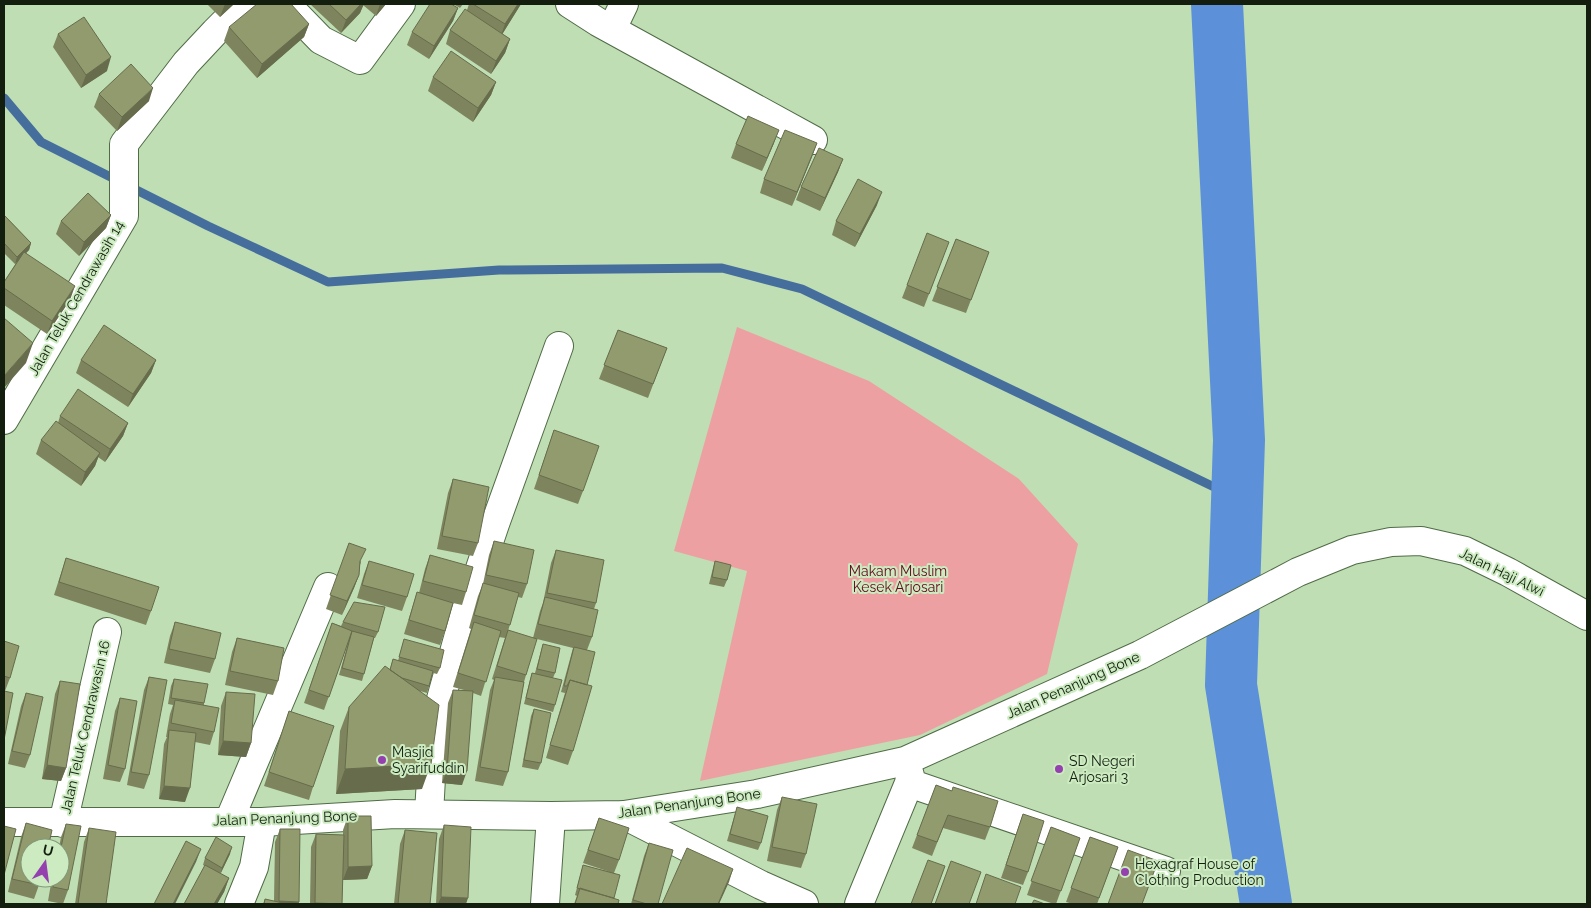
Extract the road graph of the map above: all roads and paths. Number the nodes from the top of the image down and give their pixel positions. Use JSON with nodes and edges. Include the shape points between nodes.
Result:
{"nodes":[{"id":1,"x":243,"y":4,"type":"edge"},
{"id":2,"x":286,"y":4,"type":"edge"},
{"id":3,"x":401,"y":4,"type":"edge"},
{"id":4,"x":570,"y":4,"type":"edge"},
{"id":5,"x":624,"y":4,"type":"edge"},
{"id":6,"x":612,"y":29,"type":"junction"},
{"id":7,"x":813,"y":140,"type":"edge"},
{"id":8,"x":559,"y":346,"type":"dead end"},
{"id":9,"x":4,"y":420,"type":"edge"},
{"id":10,"x":1298,"y":572,"type":"joint"},
{"id":11,"x":328,"y":587,"type":"dead end"},
{"id":12,"x":1587,"y":616,"type":"edge"},
{"id":13,"x":107,"y":632,"type":"dead end"},
{"id":14,"x":907,"y":772,"type":"junction"},
{"id":15,"x":429,"y":814,"type":"junction"},
{"id":16,"x":624,"y":815,"type":"junction"},
{"id":17,"x":550,"y":816,"type":"junction"},
{"id":18,"x":229,"y":821,"type":"junction"},
{"id":19,"x":4,"y":822,"type":"edge"},
{"id":20,"x":262,"y":822,"type":"junction"},
{"id":21,"x":63,"y":823,"type":"junction"},
{"id":22,"x":1166,"y":870,"type":"dead end"},
{"id":23,"x":756,"y":895,"type":"edge"},
{"id":24,"x":239,"y":904,"type":"edge"},
{"id":25,"x":545,"y":904,"type":"edge"},
{"id":26,"x":804,"y":904,"type":"edge"},
{"id":27,"x":859,"y":904,"type":"edge"}],
"edges":[{"from":1,"to":9,"type":"street","name":"Jalan Teluk Cendrawasih 14","via":[[186,63],[124,144],[124,216]]},
{"from":2,"to":3,"type":"street","via":[[321,40],[360,60]]},
{"from":4,"to":6,"type":"street"},
{"from":5,"to":6,"type":"street"},
{"from":6,"to":7,"type":"street"},
{"from":8,"to":15,"type":"street","via":[[464,613],[434,724]]},
{"from":10,"to":12,"type":"street","name":"Jalan Haji Alwi","via":[[1352,550],[1391,542],[1421,541],[1465,551]]},
{"from":10,"to":14,"type":"street","name":"Jalan Penanjung Bone"},
{"from":11,"to":18,"type":"street"},
{"from":13,"to":21,"type":"street","name":"Jalan Teluk Cendrawasin 16"},
{"from":14,"to":16,"type":"street","name":"Jalan Penanjung Bone"},
{"from":14,"to":22,"type":"street"},
{"from":14,"to":27,"type":"street"},
{"from":15,"to":17,"type":"street","name":"Jalan Penanjung Bone"},
{"from":15,"to":20,"type":"street","name":"Jalan Penanjung Bone"},
{"from":16,"to":17,"type":"street","name":"Jalan Penanjung Bone"},
{"from":16,"to":23,"type":"street"},
{"from":17,"to":25,"type":"street"},
{"from":18,"to":20,"type":"street","name":"Jalan Penanjung Bone"},
{"from":18,"to":21,"type":"street","name":"Jalan Penanjung Bone"},
{"from":19,"to":21,"type":"street","name":"Jalan Penanjung Bone"},
{"from":20,"to":24,"type":"street","via":[[254,867]]},
{"from":23,"to":26,"type":"street"}]}
